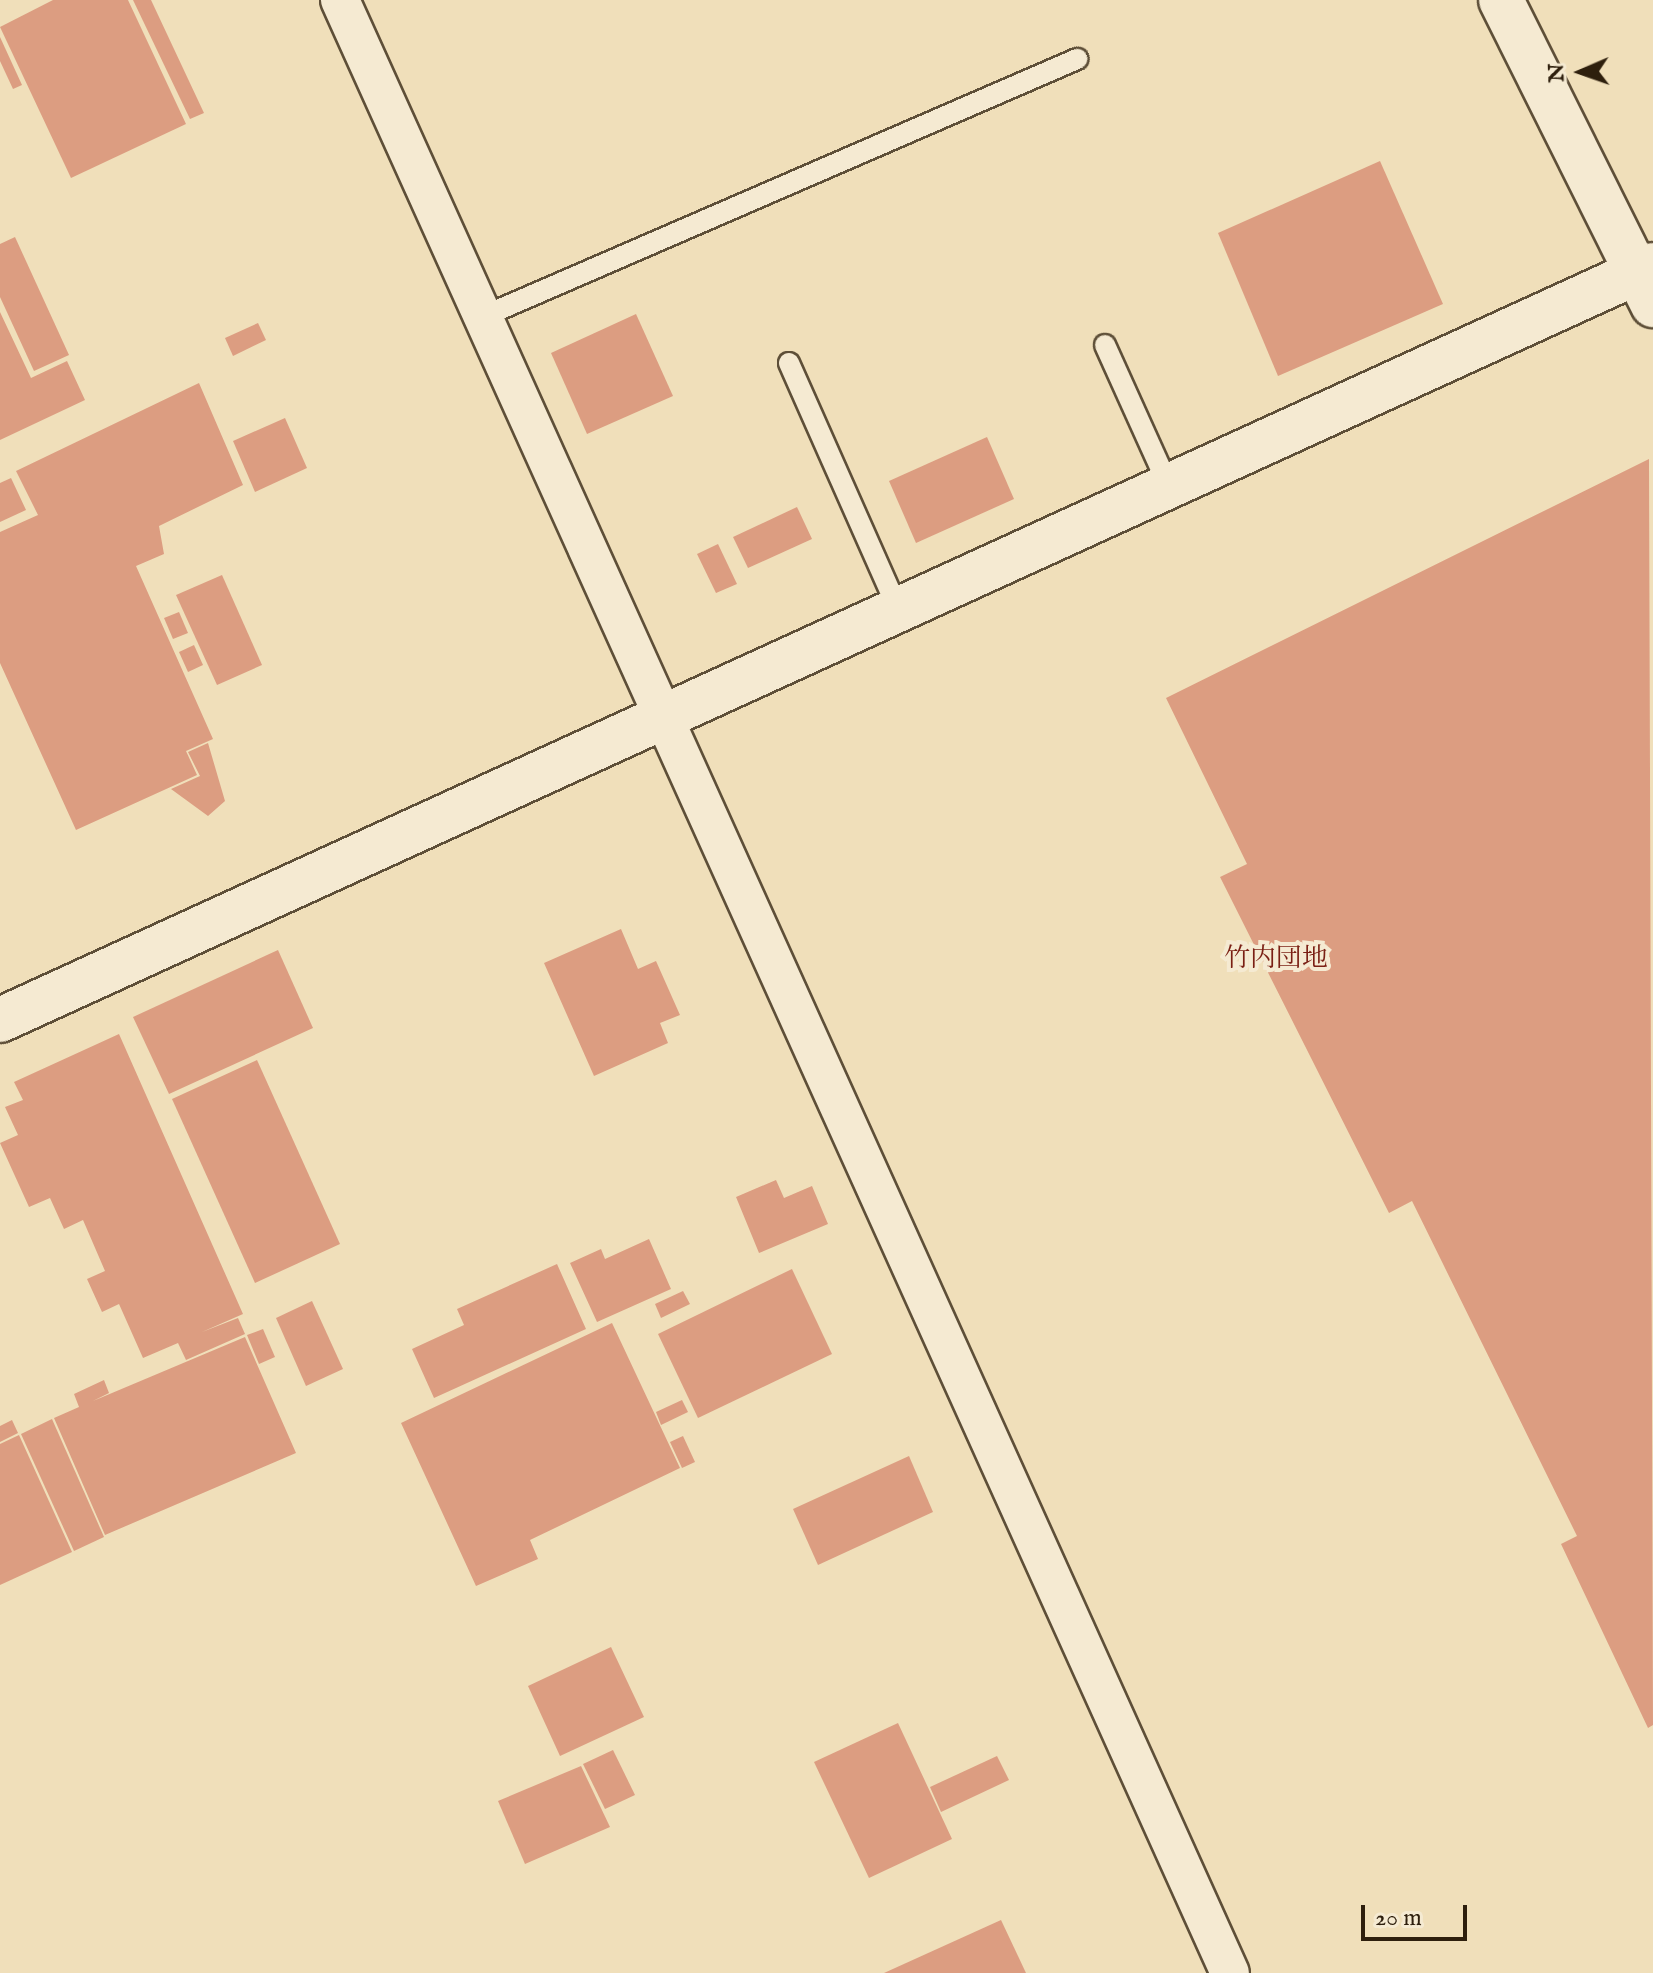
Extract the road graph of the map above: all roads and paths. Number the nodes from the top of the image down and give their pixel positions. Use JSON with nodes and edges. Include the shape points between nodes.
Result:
{"nodes":[{"id":1,"x":340,"y":0,"type":"edge"},
{"id":2,"x":1501,"y":0,"type":"edge"},
{"id":3,"x":1077,"y":59,"type":"dead end"},
{"id":4,"x":1648,"y":281,"type":"edge"},
{"id":5,"x":482,"y":317,"type":"junction"},
{"id":6,"x":1105,"y":345,"type":"dead end"},
{"id":7,"x":789,"y":363,"type":"dead end"},
{"id":8,"x":1169,"y":487,"type":"junction"},
{"id":9,"x":899,"y":611,"type":"junction"},
{"id":10,"x":662,"y":720,"type":"junction"},
{"id":11,"x":0,"y":1020,"type":"edge"},
{"id":12,"x":1230,"y":1973,"type":"edge"}],
"edges":[{"from":1,"to":5,"type":"street"},
{"from":2,"to":4,"type":"street"},
{"from":3,"to":5,"type":"lane"},
{"from":4,"to":8,"type":"street"},
{"from":5,"to":10,"type":"street"},
{"from":6,"to":8,"type":"lane"},
{"from":7,"to":9,"type":"lane"},
{"from":8,"to":9,"type":"street"},
{"from":9,"to":10,"type":"street"},
{"from":10,"to":11,"type":"street"},
{"from":10,"to":12,"type":"street"}]}
